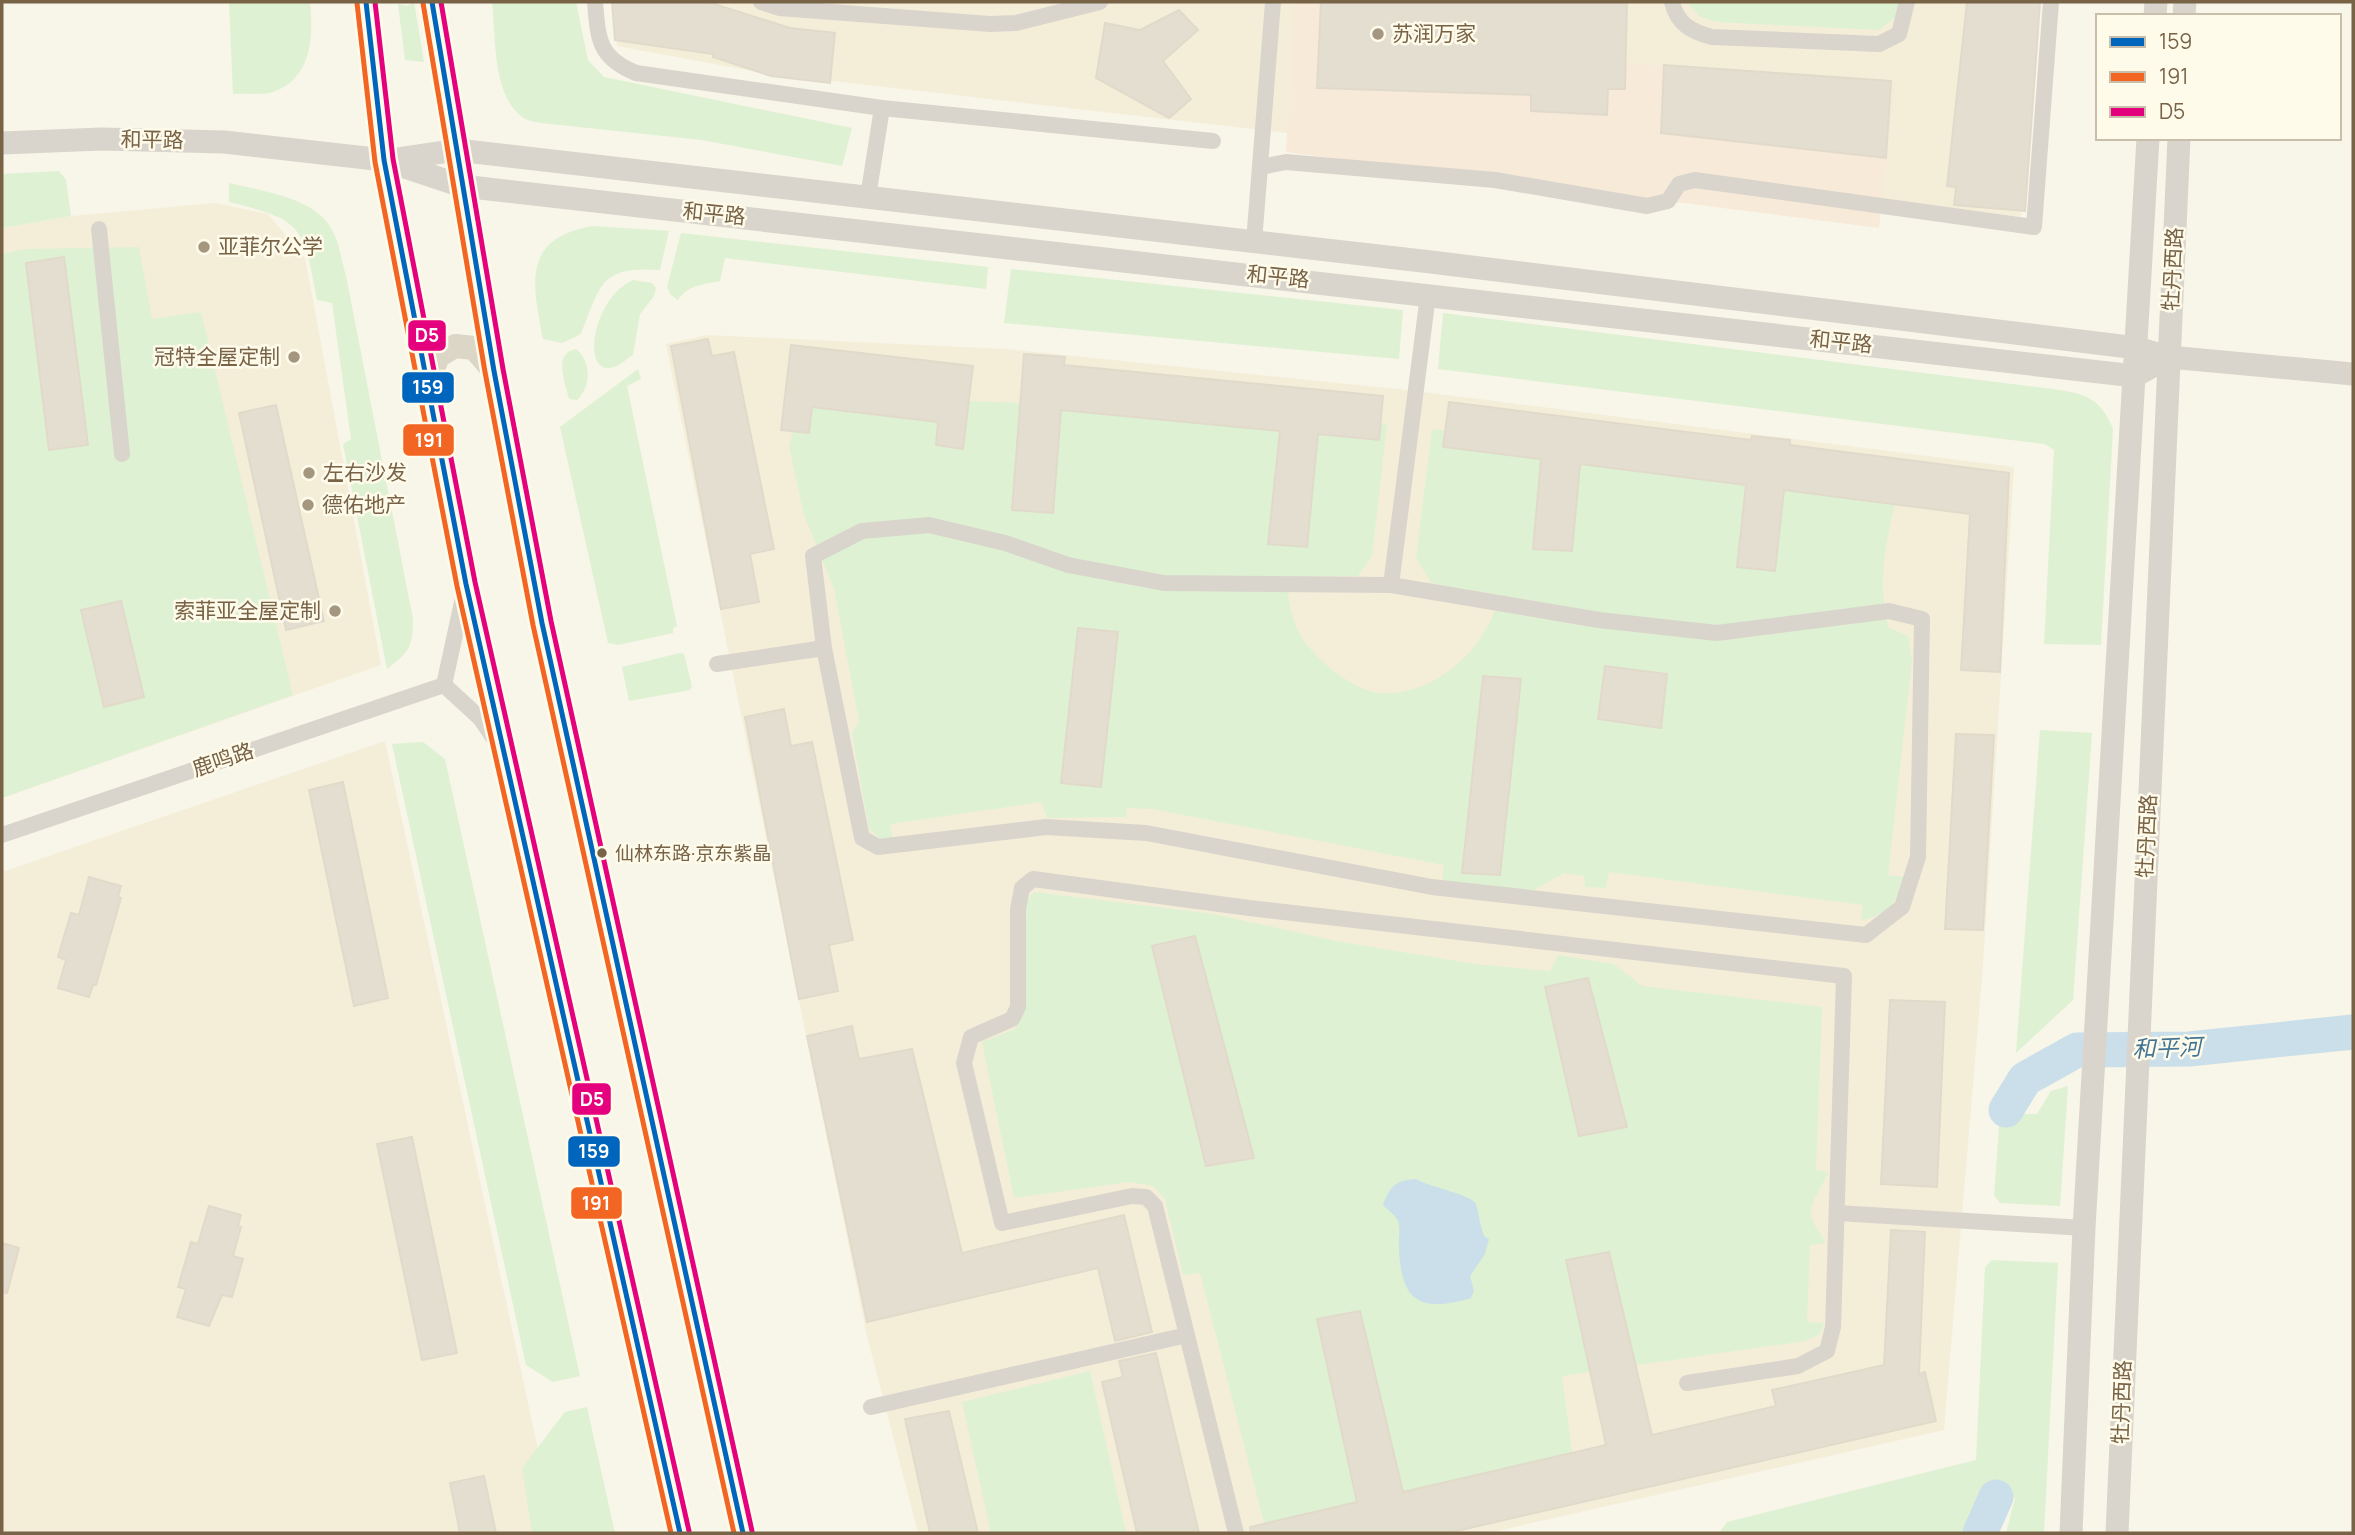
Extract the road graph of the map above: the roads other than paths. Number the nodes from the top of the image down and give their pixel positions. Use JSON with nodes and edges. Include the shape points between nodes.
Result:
{"nodes":[{"id":1,"x":366,"y":2,"type":"edge"},
{"id":2,"x":432,"y":2,"type":"edge"},
{"id":3,"x":595,"y":2,"type":"edge"},
{"id":4,"x":761,"y":2,"type":"edge"},
{"id":5,"x":1100,"y":2,"type":"edge"},
{"id":6,"x":1273,"y":2,"type":"edge"},
{"id":7,"x":1672,"y":2,"type":"edge"},
{"id":8,"x":1907,"y":2,"type":"edge"},
{"id":9,"x":2051,"y":2,"type":"edge"},
{"id":10,"x":882,"y":108,"type":"junction"},
{"id":11,"x":2148,"y":140,"type":"edge"},
{"id":12,"x":2179,"y":140,"type":"edge"},
{"id":13,"x":1213,"y":141,"type":"dead end"},
{"id":14,"x":2,"y":143,"type":"edge"},
{"id":15,"x":457,"y":150,"type":"junction"},
{"id":16,"x":384,"y":160,"type":"junction"},
{"id":17,"x":1261,"y":167,"type":"junction"},
{"id":18,"x":462,"y":186,"type":"junction"},
{"id":19,"x":868,"y":197,"type":"junction"},
{"id":20,"x":99,"y":229,"type":"dead end"},
{"id":21,"x":1254,"y":242,"type":"junction"},
{"id":22,"x":1428,"y":295,"type":"junction"},
{"id":23,"x":2137,"y":348,"type":"junction"},
{"id":24,"x":2169,"y":357,"type":"junction"},
{"id":25,"x":494,"y":371,"type":"junction"},
{"id":26,"x":2353,"y":374,"type":"edge"},
{"id":27,"x":2135,"y":376,"type":"junction"},
{"id":28,"x":428,"y":382,"type":"junction"},
{"id":29,"x":122,"y":454,"type":"dead end"},
{"id":30,"x":466,"y":584,"type":"junction"},
{"id":31,"x":1391,"y":585,"type":"junction"},
{"id":32,"x":824,"y":648,"type":"junction"},
{"id":33,"x":717,"y":664,"type":"dead end"},
{"id":34,"x":444,"y":685,"type":"junction"},
{"id":35,"x":504,"y":754,"type":"junction"},
{"id":36,"x":2,"y":835,"type":"edge"},
{"id":37,"x":1838,"y":1213,"type":"junction"},
{"id":38,"x":2084,"y":1228,"type":"junction"},
{"id":39,"x":1187,"y":1335,"type":"junction"},
{"id":40,"x":1686,"y":1383,"type":"dead end"},
{"id":41,"x":871,"y":1407,"type":"dead end"},
{"id":42,"x":680,"y":1533,"type":"edge"},
{"id":43,"x":743,"y":1533,"type":"edge"},
{"id":44,"x":1236,"y":1533,"type":"edge"},
{"id":45,"x":2071,"y":1533,"type":"edge"},
{"id":46,"x":2117,"y":1533,"type":"edge"}],
"edges":[{"from":1,"to":16,"type":"main road"},
{"from":2,"to":15,"type":"main road"},
{"from":3,"to":10,"type":"street","via":[[597,35],[613,64],[636,73]]},
{"from":4,"to":5,"type":"street","via":[[779,8],[989,24],[1016,23]]},
{"from":6,"to":17,"type":"street"},
{"from":7,"to":8,"type":"street","via":[[1681,23],[1712,37],[1879,44],[1899,34]]},
{"from":9,"to":17,"type":"street","via":[[2034,227],[1695,180],[1679,184],[1668,201],[1647,206],[1495,180],[1286,162]]},
{"from":10,"to":13,"type":"street"},
{"from":10,"to":19,"type":"street"},
{"from":11,"to":23,"type":"street","name":"牡丹西路"},
{"from":12,"to":24,"type":"street","name":"牡丹西路"},
{"from":14,"to":16,"type":"street","name":"和平路","via":[[102,139],[223,142]]},
{"from":15,"to":16,"type":"street","name":"和平路"},
{"from":15,"to":18,"type":"main road"},
{"from":15,"to":19,"type":"street","name":"和平路"},
{"from":16,"to":18,"type":"street","name":"和平路"},
{"from":16,"to":28,"type":"main road"},
{"from":17,"to":21,"type":"street"},
{"from":18,"to":22,"type":"street","name":"和平路"},
{"from":18,"to":25,"type":"main road"},
{"from":19,"to":21,"type":"street","name":"和平路"},
{"from":20,"to":29,"type":"street"},
{"from":21,"to":23,"type":"street","name":"和平路"},
{"from":22,"to":27,"type":"street","name":"和平路"},
{"from":22,"to":31,"type":"street"},
{"from":23,"to":24,"type":"street","name":"和平路"},
{"from":23,"to":27,"type":"street","name":"牡丹西路"},
{"from":24,"to":26,"type":"street","name":"和平路"},
{"from":24,"to":27,"type":"street"},
{"from":24,"to":46,"type":"street","name":"牡丹西路"},
{"from":25,"to":28,"type":"main road","via":[[474,348],[456,346],[438,356]]},
{"from":25,"to":43,"type":"main road","via":[[545,636]]},
{"from":27,"to":38,"type":"street","name":"牡丹西路"},
{"from":28,"to":30,"type":"main road"},
{"from":30,"to":34,"type":"street"},
{"from":30,"to":35,"type":"main road"},
{"from":31,"to":32,"type":"street","via":[[1164,583],[1068,565],[929,525],[862,531],[813,556]]},
{"from":31,"to":32,"type":"street","via":[[1599,620],[1717,633],[1889,611],[1922,619],[1918,857],[1902,907],[1866,934],[1432,887],[1146,833],[1046,828],[878,847],[862,838]]},
{"from":32,"to":33,"type":"street"},
{"from":34,"to":35,"type":"street","via":[[480,718]]},
{"from":34,"to":36,"type":"street","name":"鹿鸣路"},
{"from":35,"to":42,"type":"main road"},
{"from":37,"to":38,"type":"street"},
{"from":37,"to":39,"type":"street","via":[[1844,976],[1033,879],[1022,888],[1018,909],[1018,1007],[1013,1019],[971,1037],[964,1063],[1002,1223],[1146,1197],[1155,1206]]},
{"from":37,"to":40,"type":"street","via":[[1833,1327],[1827,1351],[1798,1366]]},
{"from":38,"to":45,"type":"street"},
{"from":39,"to":41,"type":"street"},
{"from":39,"to":44,"type":"street"}]}
